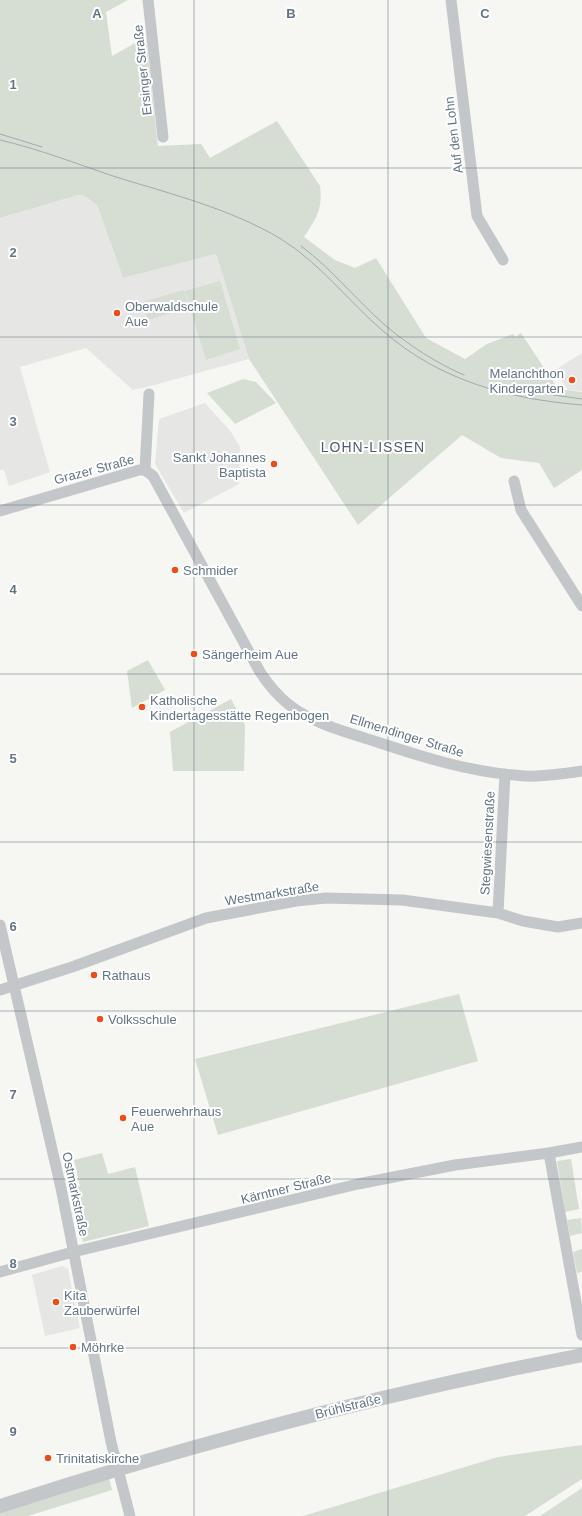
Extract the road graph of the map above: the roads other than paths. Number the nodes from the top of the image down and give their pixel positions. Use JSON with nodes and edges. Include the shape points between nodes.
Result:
{"nodes":[{"id":1,"x":148,"y":0,"type":"edge"},
{"id":2,"x":451,"y":0,"type":"edge"},
{"id":3,"x":163,"y":137,"type":"dead end"},
{"id":4,"x":503,"y":260,"type":"dead end"},
{"id":5,"x":149,"y":394,"type":"dead end"},
{"id":6,"x":145,"y":470,"type":"junction"},
{"id":7,"x":514,"y":481,"type":"dead end"},
{"id":8,"x":0,"y":511,"type":"edge"},
{"id":9,"x":582,"y":606,"type":"edge"},
{"id":10,"x":582,"y":771,"type":"edge"},
{"id":11,"x":505,"y":774,"type":"junction"},
{"id":12,"x":498,"y":913,"type":"junction"},
{"id":13,"x":582,"y":923,"type":"edge"},
{"id":14,"x":0,"y":925,"type":"edge"},
{"id":15,"x":15,"y":986,"type":"junction"},
{"id":16,"x":0,"y":990,"type":"edge"},
{"id":17,"x":582,"y":1147,"type":"edge"},
{"id":18,"x":549,"y":1154,"type":"junction"},
{"id":19,"x":73,"y":1252,"type":"junction"},
{"id":20,"x":0,"y":1272,"type":"edge"},
{"id":21,"x":582,"y":1335,"type":"edge"},
{"id":22,"x":582,"y":1355,"type":"edge"},
{"id":23,"x":117,"y":1470,"type":"junction"},
{"id":24,"x":0,"y":1506,"type":"edge"},
{"id":25,"x":130,"y":1516,"type":"edge"}],
"edges":[{"from":1,"to":3,"type":"street","name":"Ersinger Straße"},
{"from":2,"to":4,"type":"street","name":"Auf den Lohn","via":[[477,216]]},
{"from":5,"to":6,"type":"street","name":"Grazer Straße"},
{"from":6,"to":8,"type":"street","name":"Grazer Straße"},
{"from":6,"to":11,"type":"street","name":"Ellmendinger Straße","via":[[153,476],[260,672],[274,691],[289,704],[321,722],[400,750],[435,761]]},
{"from":7,"to":9,"type":"street","via":[[521,510]]},
{"from":10,"to":11,"type":"street","name":"Ellmendinger Straße","via":[[551,775]]},
{"from":11,"to":12,"type":"street","name":"Stegwiesenstraße"},
{"from":12,"to":13,"type":"street","name":"Westmarkstraße","via":[[558,926]]},
{"from":12,"to":15,"type":"street","name":"Westmarkstraße","via":[[402,900],[326,898],[296,901],[206,918]]},
{"from":14,"to":15,"type":"street","name":"Ostmarkstraße"},
{"from":15,"to":16,"type":"street","name":"Westmarkstraße"},
{"from":15,"to":19,"type":"street","name":"Ostmarkstraße"},
{"from":17,"to":18,"type":"street","name":"Kärntner Straße"},
{"from":18,"to":19,"type":"street","name":"Kärntner Straße","via":[[455,1165],[358,1184]]},
{"from":18,"to":21,"type":"street"},
{"from":19,"to":20,"type":"street","name":"Kärntner Straße"},
{"from":19,"to":23,"type":"street","name":"Ostmarkstraße"},
{"from":22,"to":23,"type":"street","name":"Brühlstraße","via":[[422,1387],[303,1417]]},
{"from":23,"to":24,"type":"street","name":"Brühlstraße"},
{"from":23,"to":25,"type":"street"}]}
